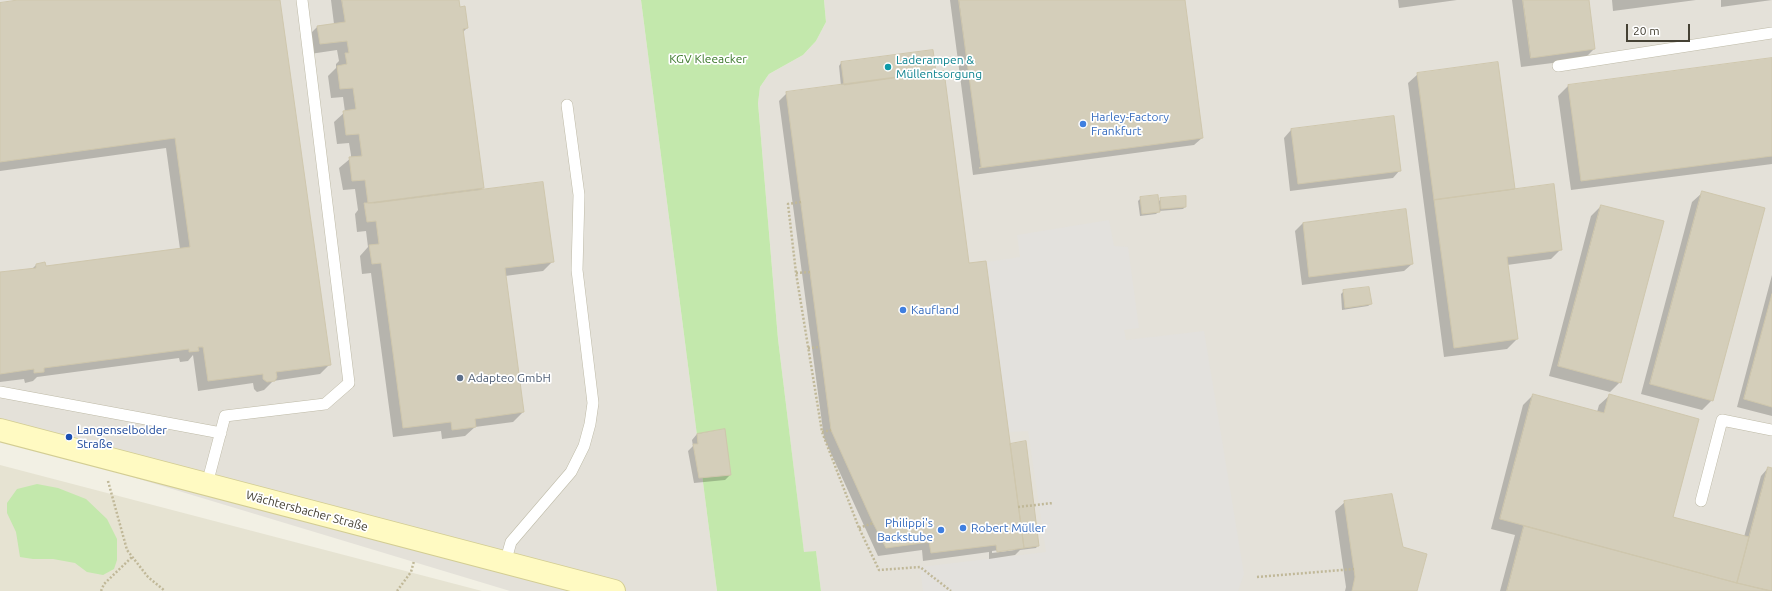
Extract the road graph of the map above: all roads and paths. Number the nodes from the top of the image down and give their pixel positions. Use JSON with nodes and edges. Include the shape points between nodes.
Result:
{"nodes":[{"id":1,"x":302,"y":0,"type":"edge"},
{"id":2,"x":1772,"y":33,"type":"edge"},
{"id":3,"x":1558,"y":66,"type":"dead end"},
{"id":4,"x":567,"y":105,"type":"dead end"},
{"id":5,"x":801,"y":202,"type":"dead end"},
{"id":6,"x":810,"y":272,"type":"dead end"},
{"id":7,"x":796,"y":273,"type":"junction"},
{"id":8,"x":820,"y":347,"type":"dead end"},
{"id":9,"x":808,"y":348,"type":"junction"},
{"id":10,"x":0,"y":392,"type":"edge"},
{"id":11,"x":0,"y":430,"type":"edge"},
{"id":12,"x":831,"y":430,"type":"dead end"},
{"id":13,"x":1772,"y":430,"type":"edge"},
{"id":14,"x":822,"y":432,"type":"junction"},
{"id":15,"x":221,"y":433,"type":"junction"},
{"id":16,"x":113,"y":459,"type":"junction"},
{"id":17,"x":207,"y":484,"type":"junction"},
{"id":18,"x":1701,"y":501,"type":"dead end"},
{"id":19,"x":1052,"y":503,"type":"dead end"},
{"id":20,"x":1018,"y":507,"type":"dead end"},
{"id":21,"x":873,"y":523,"type":"dead end"},
{"id":22,"x":859,"y":528,"type":"junction"},
{"id":23,"x":419,"y":540,"type":"junction"},
{"id":24,"x":132,"y":557,"type":"junction"},
{"id":25,"x":505,"y":563,"type":"junction"},
{"id":26,"x":1354,"y":569,"type":"dead end"},
{"id":27,"x":1258,"y":577,"type":"dead end"},
{"id":28,"x":101,"y":591,"type":"edge"},
{"id":29,"x":165,"y":591,"type":"edge"},
{"id":30,"x":396,"y":591,"type":"edge"},
{"id":31,"x":614,"y":591,"type":"edge"},
{"id":32,"x":951,"y":591,"type":"edge"}],
"edges":[{"from":1,"to":15,"type":"lane","via":[[349,383],[324,404],[225,416]]},
{"from":2,"to":3,"type":"lane"},
{"from":4,"to":25,"type":"lane","via":[[579,195],[577,270],[593,403],[584,446],[572,472],[511,542]]},
{"from":5,"to":7,"type":"path","via":[[788,204]]},
{"from":6,"to":7,"type":"path"},
{"from":7,"to":9,"type":"path"},
{"from":8,"to":9,"type":"path"},
{"from":9,"to":14,"type":"path"},
{"from":10,"to":15,"type":"lane"},
{"from":11,"to":16,"type":"street","name":"Wächtersbacher Straße"},
{"from":12,"to":14,"type":"path"},
{"from":13,"to":18,"type":"lane","via":[[1722,420]]},
{"from":14,"to":22,"type":"path"},
{"from":15,"to":17,"type":"lane"},
{"from":16,"to":17,"type":"street","name":"Wächtersbacher Straße"},
{"from":16,"to":24,"type":"path","via":[[107,476],[127,550]]},
{"from":17,"to":23,"type":"street","name":"Wächtersbacher Straße"},
{"from":19,"to":20,"type":"path"},
{"from":21,"to":22,"type":"path"},
{"from":22,"to":32,"type":"path","via":[[879,570],[920,567]]},
{"from":23,"to":25,"type":"street","name":"Wächtersbacher Straße"},
{"from":23,"to":30,"type":"path","via":[[411,572]]},
{"from":24,"to":28,"type":"path","via":[[104,584]]},
{"from":24,"to":29,"type":"path","via":[[148,577]]},
{"from":25,"to":31,"type":"street","name":"Wächtersbacher Straße"},
{"from":26,"to":27,"type":"path"}]}
